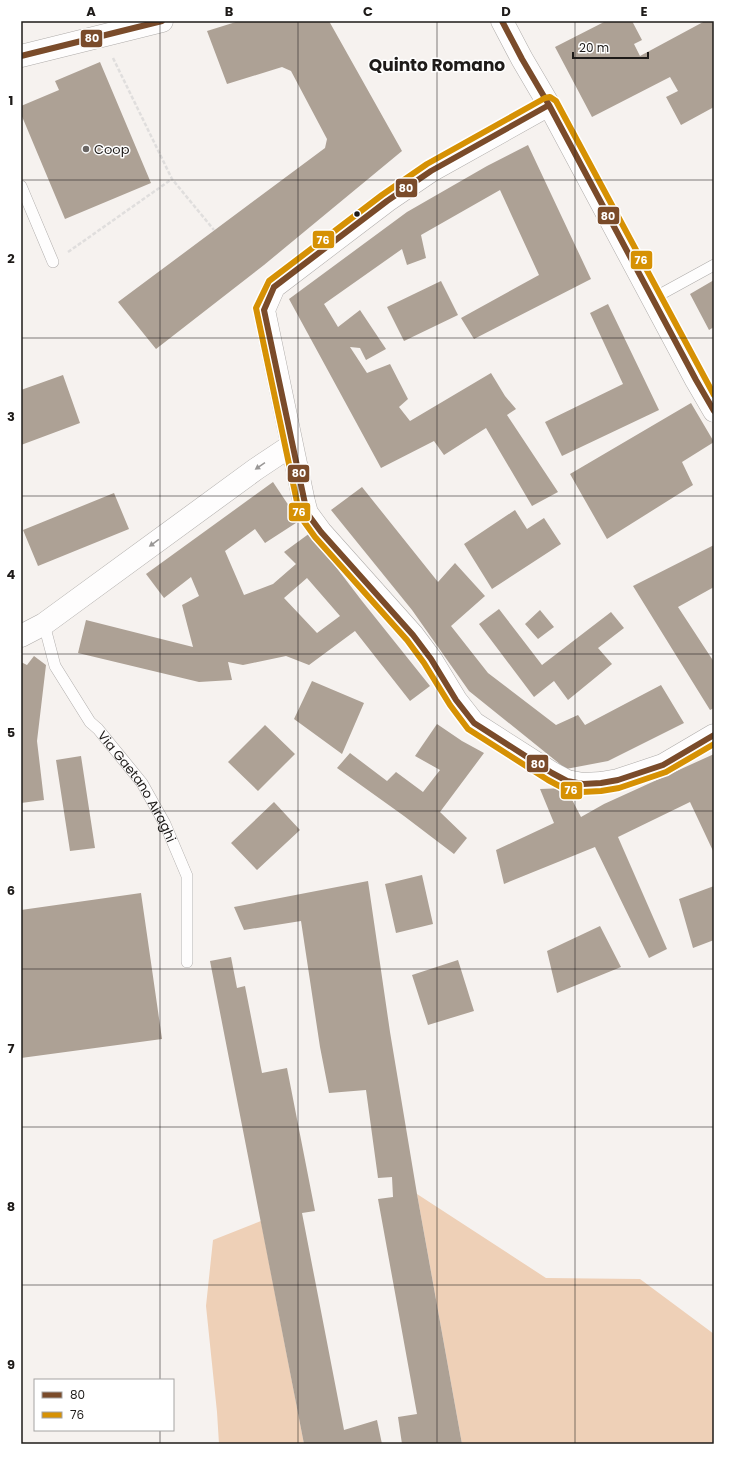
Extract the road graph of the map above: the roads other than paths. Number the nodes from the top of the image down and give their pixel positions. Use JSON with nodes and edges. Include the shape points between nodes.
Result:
{"nodes":[{"id":1,"x":162,"y":21,"type":"edge"},
{"id":2,"x":502,"y":21,"type":"edge"},
{"id":3,"x":21,"y":56,"type":"edge"},
{"id":4,"x":549,"y":105,"type":"junction"},
{"id":5,"x":21,"y":186,"type":"edge"},
{"id":6,"x":53,"y":262,"type":"road end"},
{"id":7,"x":714,"y":265,"type":"edge"},
{"id":8,"x":652,"y":299,"type":"junction"},
{"id":9,"x":714,"y":411,"type":"edge"},
{"id":10,"x":292,"y":445,"type":"junction"},
{"id":11,"x":44,"y":624,"type":"junction"},
{"id":12,"x":21,"y":636,"type":"edge"},
{"id":13,"x":714,"y":735,"type":"edge"},
{"id":14,"x":187,"y":962,"type":"dead end"}],
"edges":[{"from":1,"to":3,"type":"street"},
{"from":2,"to":4,"type":"street"},
{"from":4,"to":8,"type":"street"},
{"from":4,"to":10,"type":"street","via":[[426,175],[387,201],[274,287],[264,310]]},
{"from":5,"to":6,"type":"lane"},
{"from":7,"to":8,"type":"lane"},
{"from":8,"to":9,"type":"street"},
{"from":10,"to":11,"type":"street","one_way":true},
{"from":10,"to":13,"type":"street","via":[[307,513],[413,635],[474,723],[552,774],[582,784],[618,780],[663,765]]},
{"from":11,"to":12,"type":"street"},
{"from":11,"to":14,"type":"lane","name":"Via Gaetano Airaghi","via":[[55,666],[90,722],[142,783],[165,824],[187,876]]}]}
